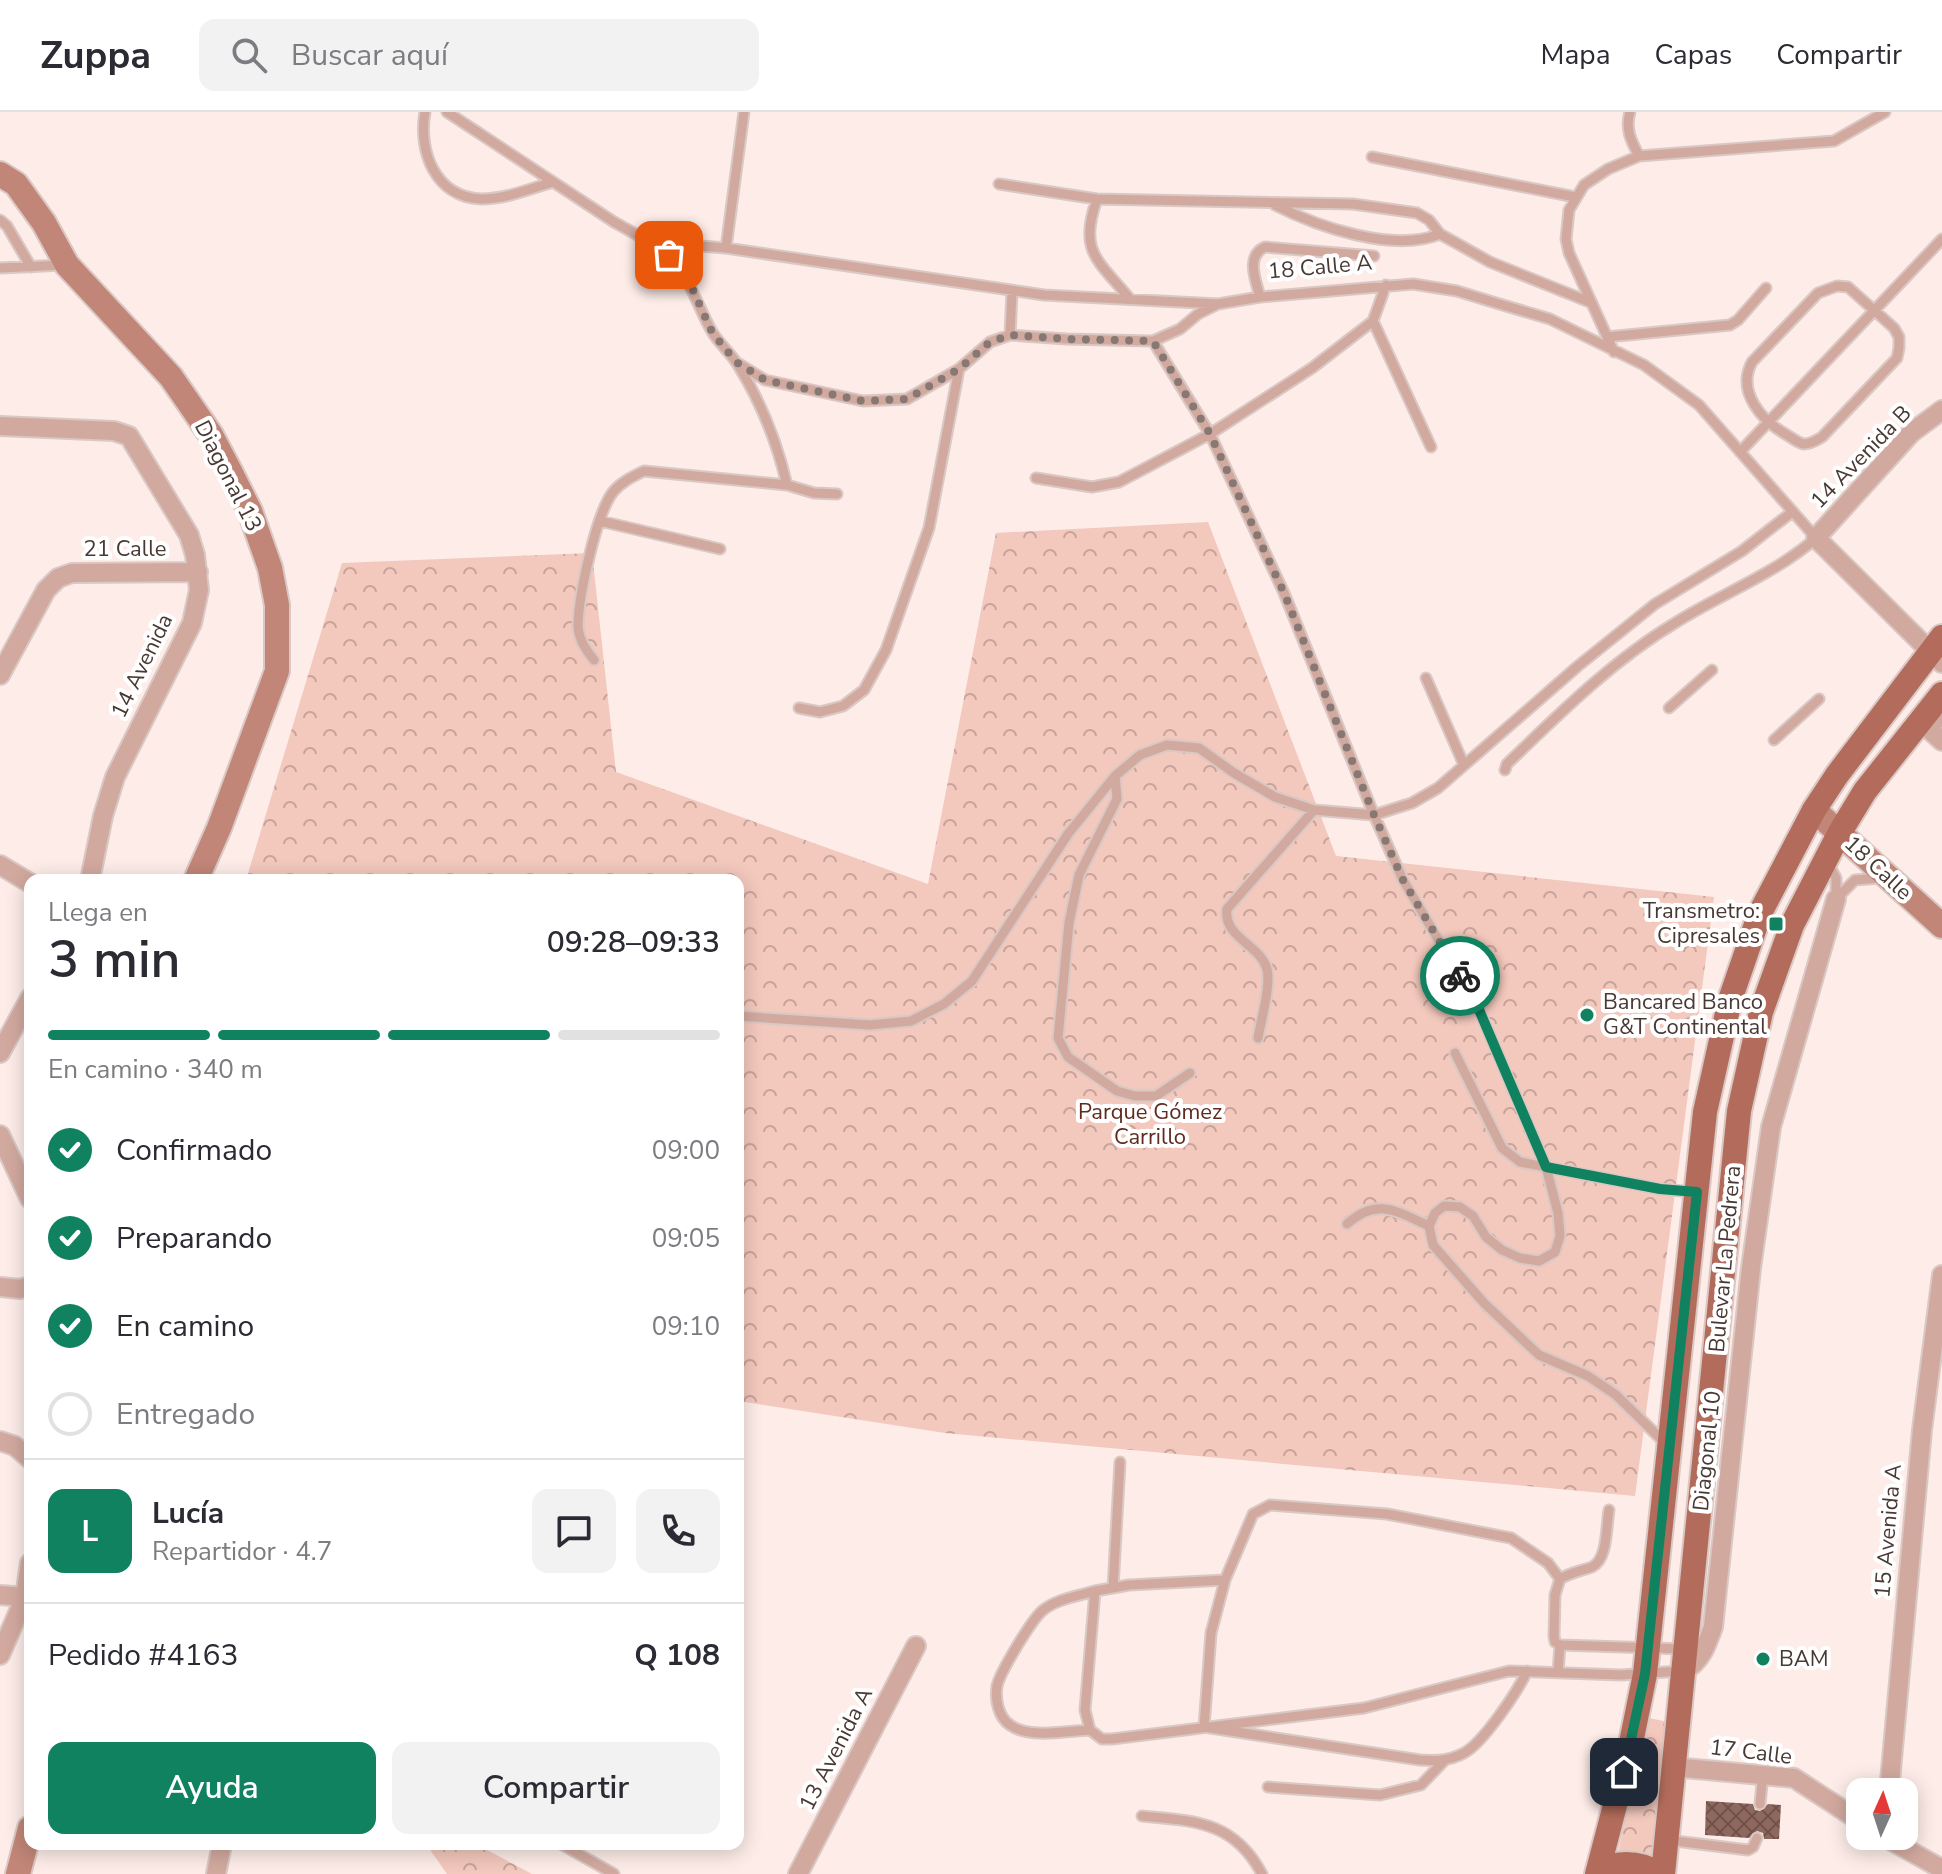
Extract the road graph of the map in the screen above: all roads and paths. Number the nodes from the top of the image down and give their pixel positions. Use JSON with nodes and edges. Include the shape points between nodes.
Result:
{"nodes":[{"id":1,"x":425,"y":112,"type":"edge"},
{"id":2,"x":447,"y":112,"type":"edge"},
{"id":3,"x":744,"y":112,"type":"edge"},
{"id":4,"x":1630,"y":112,"type":"edge"},
{"id":5,"x":1885,"y":112,"type":"edge"},
{"id":6,"x":1639,"y":156,"type":"junction"},
{"id":7,"x":1372,"y":157,"type":"dead end"},
{"id":8,"x":0,"y":174,"type":"edge"},
{"id":9,"x":553,"y":182,"type":"junction"},
{"id":10,"x":999,"y":184,"type":"dead end"},
{"id":11,"x":1575,"y":197,"type":"junction"},
{"id":12,"x":1097,"y":199,"type":"junction"},
{"id":13,"x":1272,"y":203,"type":"junction"},
{"id":14,"x":0,"y":220,"type":"edge"},
{"id":15,"x":1440,"y":234,"type":"junction"},
{"id":16,"x":1942,"y":239,"type":"edge"},
{"id":17,"x":650,"y":242,"type":"junction"},
{"id":18,"x":726,"y":248,"type":"junction"},
{"id":19,"x":1374,"y":256,"type":"dead end"},
{"id":20,"x":67,"y":265,"type":"junction"},
{"id":21,"x":31,"y":267,"type":"junction"},
{"id":22,"x":0,"y":268,"type":"edge"},
{"id":23,"x":1386,"y":285,"type":"junction"},
{"id":24,"x":1766,"y":288,"type":"dead end"},
{"id":25,"x":1012,"y":292,"type":"junction"},
{"id":26,"x":1260,"y":297,"type":"junction"},
{"id":27,"x":1130,"y":299,"type":"junction"},
{"id":28,"x":1592,"y":303,"type":"junction"},
{"id":29,"x":1218,"y":304,"type":"junction"},
{"id":30,"x":1875,"y":311,"type":"junction"},
{"id":31,"x":1373,"y":321,"type":"junction"},
{"id":32,"x":1010,"y":335,"type":"junction"},
{"id":33,"x":1607,"y":337,"type":"junction"},
{"id":34,"x":1153,"y":341,"type":"junction"},
{"id":35,"x":1614,"y":352,"type":"junction"},
{"id":36,"x":736,"y":362,"type":"junction"},
{"id":37,"x":959,"y":369,"type":"junction"},
{"id":38,"x":1942,"y":410,"type":"edge"},
{"id":39,"x":1767,"y":424,"type":"junction"},
{"id":40,"x":0,"y":426,"type":"edge"},
{"id":41,"x":1210,"y":434,"type":"junction"},
{"id":42,"x":1431,"y":447,"type":"dead end"},
{"id":43,"x":1740,"y":452,"type":"junction"},
{"id":44,"x":1036,"y":478,"type":"dead end"},
{"id":45,"x":787,"y":485,"type":"junction"},
{"id":46,"x":837,"y":494,"type":"dead end"},
{"id":47,"x":1792,"y":512,"type":"junction"},
{"id":48,"x":600,"y":521,"type":"junction"},
{"id":49,"x":1816,"y":538,"type":"junction"},
{"id":50,"x":720,"y":549,"type":"dead end"},
{"id":51,"x":198,"y":572,"type":"junction"},
{"id":52,"x":1938,"y":651,"type":"edge"},
{"id":53,"x":594,"y":660,"type":"dead end"},
{"id":54,"x":1712,"y":670,"type":"dead end"},
{"id":55,"x":0,"y":675,"type":"edge"},
{"id":56,"x":1426,"y":678,"type":"dead end"},
{"id":57,"x":1942,"y":694,"type":"edge"},
{"id":58,"x":1819,"y":699,"type":"dead end"},
{"id":59,"x":799,"y":708,"type":"dead end"},
{"id":60,"x":1669,"y":708,"type":"dead end"},
{"id":61,"x":1934,"y":728,"type":"edge"},
{"id":62,"x":1774,"y":740,"type":"dead end"},
{"id":63,"x":1464,"y":765,"type":"junction"},
{"id":64,"x":1505,"y":770,"type":"dead end"},
{"id":65,"x":1115,"y":776,"type":"junction"},
{"id":66,"x":1314,"y":810,"type":"junction"},
{"id":67,"x":1814,"y":810,"type":"junction"},
{"id":68,"x":1374,"y":815,"type":"junction"},
{"id":69,"x":1840,"y":832,"type":"junction"},
{"id":70,"x":1825,"y":860,"type":"junction"},
{"id":71,"x":0,"y":865,"type":"edge"},
{"id":72,"x":91,"y":874,"type":"edge"},
{"id":73,"x":198,"y":874,"type":"edge"},
{"id":74,"x":24,"y":879,"type":"edge"},
{"id":75,"x":1892,"y":881,"type":"junction"},
{"id":76,"x":1836,"y":899,"type":"junction"},
{"id":77,"x":1942,"y":926,"type":"edge"},
{"id":78,"x":24,"y":1009,"type":"edge"},
{"id":79,"x":744,"y":1016,"type":"edge"},
{"id":80,"x":1258,"y":1038,"type":"dead end"},
{"id":81,"x":0,"y":1053,"type":"edge"},
{"id":82,"x":1455,"y":1053,"type":"dead end"},
{"id":83,"x":1190,"y":1073,"type":"dead end"},
{"id":84,"x":0,"y":1135,"type":"edge"},
{"id":85,"x":1546,"y":1167,"type":"junction"},
{"id":86,"x":24,"y":1186,"type":"edge"},
{"id":87,"x":1697,"y":1192,"type":"junction"},
{"id":88,"x":1347,"y":1224,"type":"dead end"},
{"id":89,"x":1429,"y":1226,"type":"junction"},
{"id":90,"x":1942,"y":1275,"type":"edge"},
{"id":91,"x":0,"y":1287,"type":"edge"},
{"id":92,"x":24,"y":1288,"type":"edge"},
{"id":93,"x":0,"y":1441,"type":"edge"},
{"id":94,"x":1670,"y":1448,"type":"junction"},
{"id":95,"x":24,"y":1454,"type":"edge"},
{"id":96,"x":1120,"y":1462,"type":"dead end"},
{"id":97,"x":1609,"y":1510,"type":"dead end"},
{"id":98,"x":1560,"y":1579,"type":"junction"},
{"id":99,"x":1225,"y":1580,"type":"junction"},
{"id":100,"x":1113,"y":1588,"type":"junction"},
{"id":101,"x":1095,"y":1591,"type":"junction"},
{"id":102,"x":0,"y":1595,"type":"edge"},
{"id":103,"x":24,"y":1597,"type":"edge"},
{"id":104,"x":24,"y":1599,"type":"edge"},
{"id":105,"x":1560,"y":1645,"type":"junction"},
{"id":106,"x":916,"y":1646,"type":"dead end"},
{"id":107,"x":1648,"y":1648,"type":"junction"},
{"id":108,"x":0,"y":1655,"type":"edge"},
{"id":109,"x":1686,"y":1660,"type":"junction"},
{"id":110,"x":1527,"y":1671,"type":"junction"},
{"id":111,"x":1558,"y":1672,"type":"junction"},
{"id":112,"x":1645,"y":1674,"type":"junction"},
{"id":113,"x":1204,"y":1727,"type":"junction"},
{"id":114,"x":1090,"y":1730,"type":"junction"},
{"id":115,"x":1444,"y":1761,"type":"junction"},
{"id":116,"x":1673,"y":1767,"type":"junction"},
{"id":117,"x":1763,"y":1774,"type":"junction"},
{"id":118,"x":1890,"y":1778,"type":"edge"},
{"id":119,"x":1268,"y":1787,"type":"dead end"},
{"id":120,"x":1760,"y":1804,"type":"dead end"},
{"id":121,"x":1846,"y":1812,"type":"edge"},
{"id":122,"x":1142,"y":1816,"type":"dead end"},
{"id":123,"x":1757,"y":1838,"type":"dead end"},
{"id":124,"x":1667,"y":1840,"type":"junction"},
{"id":125,"x":24,"y":1850,"type":"edge"},
{"id":126,"x":221,"y":1850,"type":"edge"},
{"id":127,"x":572,"y":1850,"type":"edge"},
{"id":128,"x":1909,"y":1850,"type":"edge"},
{"id":129,"x":1942,"y":1869,"type":"edge"},
{"id":130,"x":1598,"y":1872,"type":"edge"},
{"id":131,"x":18,"y":1874,"type":"edge"},
{"id":132,"x":216,"y":1874,"type":"edge"},
{"id":133,"x":614,"y":1874,"type":"edge"},
{"id":134,"x":798,"y":1874,"type":"edge"},
{"id":135,"x":1262,"y":1874,"type":"edge"},
{"id":136,"x":1662,"y":1874,"type":"edge"}],
"edges":[{"from":1,"to":9,"type":"lane","via":[[424,148],[432,170],[447,187],[477,199]]},
{"from":2,"to":9,"type":"lane","name":"18 Calle A"},
{"from":3,"to":18,"type":"lane"},
{"from":4,"to":6,"type":"lane","via":[[1629,138]]},
{"from":5,"to":6,"type":"lane","via":[[1834,141]]},
{"from":6,"to":11,"type":"lane","via":[[1595,175]]},
{"from":7,"to":11,"type":"lane"},
{"from":8,"to":20,"type":"street","name":"Diagonal 13","via":[[16,184]]},
{"from":9,"to":17,"type":"lane","name":"18 Calle A"},
{"from":10,"to":12,"type":"lane"},
{"from":11,"to":28,"type":"lane","via":[[1566,239]]},
{"from":12,"to":13,"type":"lane"},
{"from":12,"to":27,"type":"lane","via":[[1087,231],[1091,250]]},
{"from":13,"to":15,"type":"lane","via":[[1321,225],[1389,239],[1407,242]]},
{"from":13,"to":15,"type":"lane","via":[[1390,207],[1417,213]]},
{"from":14,"to":21,"type":"lane"},
{"from":15,"to":28,"type":"lane","via":[[1490,262]]},
{"from":16,"to":30,"type":"lane"},
{"from":17,"to":18,"type":"lane","name":"18 Calle A"},
{"from":17,"to":36,"type":"lane","via":[[688,279],[712,332]]},
{"from":18,"to":25,"type":"lane","name":"18 Calle A"},
{"from":19,"to":26,"type":"lane","via":[[1265,247],[1253,259]]},
{"from":20,"to":21,"type":"lane"},
{"from":20,"to":73,"type":"street","name":"Diagonal 13","via":[[171,377],[211,435],[250,511],[272,580],[277,671]]},
{"from":21,"to":22,"type":"lane"},
{"from":23,"to":26,"type":"lane","name":"18 Calle A"},
{"from":23,"to":31,"type":"lane"},
{"from":23,"to":35,"type":"lane","name":"18 Calle A","via":[[1413,284],[1496,303],[1550,319]]},
{"from":24,"to":33,"type":"lane","via":[[1730,325]]},
{"from":25,"to":27,"type":"lane","name":"18 Calle A"},
{"from":25,"to":32,"type":"lane"},
{"from":26,"to":29,"type":"lane","name":"18 Calle A"},
{"from":27,"to":29,"type":"lane","name":"18 Calle A"},
{"from":28,"to":33,"type":"lane"},
{"from":29,"to":34,"type":"lane"},
{"from":30,"to":39,"type":"lane"},
{"from":30,"to":39,"type":"lane","via":[[1899,337],[1897,358],[1822,437],[1802,444]]},
{"from":30,"to":39,"type":"lane","via":[[1848,287],[1827,288],[1752,362],[1747,391]]},
{"from":31,"to":41,"type":"lane"},
{"from":31,"to":42,"type":"lane"},
{"from":32,"to":34,"type":"lane"},
{"from":32,"to":37,"type":"lane","via":[[990,342]]},
{"from":33,"to":35,"type":"lane"},
{"from":34,"to":41,"type":"lane"},
{"from":35,"to":43,"type":"lane","name":"18 Calle A","via":[[1644,365],[1699,405]]},
{"from":36,"to":37,"type":"lane","via":[[765,380],[863,401],[907,399]]},
{"from":36,"to":45,"type":"lane","via":[[778,448]]},
{"from":37,"to":59,"type":"lane","via":[[929,528],[886,650],[864,690],[843,706],[820,712]]},
{"from":38,"to":49,"type":"street","name":"14 Avenida B","via":[[1911,433]]},
{"from":39,"to":43,"type":"lane"},
{"from":40,"to":51,"type":"street","name":"14 Avenida","via":[[129,436],[189,535]]},
{"from":41,"to":44,"type":"lane","via":[[1119,482],[1092,487]]},
{"from":41,"to":68,"type":"lane","via":[[1284,593]]},
{"from":43,"to":47,"type":"lane","name":"18 Calle A"},
{"from":45,"to":46,"type":"lane"},
{"from":45,"to":48,"type":"lane","via":[[644,471],[612,493]]},
{"from":47,"to":49,"type":"lane","name":"18 Calle A"},
{"from":47,"to":63,"type":"lane","via":[[1742,551],[1655,604]]},
{"from":48,"to":50,"type":"lane"},
{"from":48,"to":53,"type":"lane","via":[[578,628]]},
{"from":49,"to":52,"type":"street","name":"18 Calle A"},
{"from":49,"to":64,"type":"lane","via":[[1792,559],[1672,624],[1624,659]]},
{"from":51,"to":55,"type":"street","name":"21 Calle","via":[[72,573],[54,581]]},
{"from":51,"to":72,"type":"street","name":"14 Avenida","via":[[192,623],[115,777]]},
{"from":52,"to":67,"type":"main road","name":"Bulevar La Pedrera"},
{"from":54,"to":60,"type":"lane"},
{"from":56,"to":63,"type":"lane"},
{"from":57,"to":61,"type":"main road","name":"Bulevar La Pedrera"},
{"from":58,"to":62,"type":"lane"},
{"from":61,"to":69,"type":"main road","name":"Bulevar La Pedrera","via":[[1865,791]]},
{"from":63,"to":68,"type":"lane","via":[[1425,796]]},
{"from":65,"to":66,"type":"lane","via":[[1140,755],[1167,745],[1199,748],[1275,797]]},
{"from":65,"to":79,"type":"lane","via":[[1068,834],[972,981],[944,1004],[911,1021],[870,1025]]},
{"from":65,"to":83,"type":"lane","via":[[1117,799],[1079,875],[1058,1038],[1068,1057],[1117,1091],[1135,1096],[1156,1096]]},
{"from":66,"to":68,"type":"lane"},
{"from":66,"to":80,"type":"lane","via":[[1227,909],[1229,928],[1266,967]]},
{"from":67,"to":69,"type":"street","name":"18 Calle"},
{"from":67,"to":87,"type":"main road","name":"Bulevar La Pedrera","via":[[1760,913],[1730,1000],[1705,1112]]},
{"from":68,"to":85,"type":"lane","via":[[1403,880],[1477,1005]]},
{"from":69,"to":70,"type":"main road","name":"Bulevar La Pedrera"},
{"from":69,"to":75,"type":"street","name":"18 Calle"},
{"from":70,"to":76,"type":"lane","via":[[1836,878]]},
{"from":70,"to":109,"type":"main road","name":"Bulevar La Pedrera","via":[[1792,925],[1761,1012],[1739,1111]]},
{"from":71,"to":74,"type":"street"},
{"from":75,"to":76,"type":"lane","via":[[1855,880]]},
{"from":75,"to":77,"type":"street","name":"18 Calle"},
{"from":76,"to":109,"type":"street","name":"Diagonal 10","via":[[1771,1127],[1713,1627],[1696,1664]]},
{"from":78,"to":81,"type":"street"},
{"from":82,"to":85,"type":"lane","via":[[1502,1148],[1520,1162]]},
{"from":84,"to":86,"type":"street"},
{"from":85,"to":87,"type":"lane"},
{"from":85,"to":89,"type":"lane","via":[[1560,1236],[1555,1252],[1539,1261],[1502,1250],[1460,1207],[1444,1206]]},
{"from":87,"to":94,"type":"main road","name":"Bulevar La Pedrera"},
{"from":88,"to":89,"type":"lane","via":[[1358,1214],[1382,1208]]},
{"from":89,"to":94,"type":"lane","via":[[1433,1245],[1539,1355],[1616,1395]]},
{"from":90,"to":118,"type":"street","name":"15 Avenida A","via":[[1922,1430]]},
{"from":91,"to":92,"type":"street"},
{"from":93,"to":95,"type":"street"},
{"from":94,"to":107,"type":"main road","name":"Bulevar La Pedrera"},
{"from":96,"to":100,"type":"lane"},
{"from":97,"to":98,"type":"lane","via":[[1602,1557],[1596,1565]]},
{"from":98,"to":99,"type":"lane","via":[[1531,1549],[1511,1538],[1387,1514],[1270,1505],[1253,1514]]},
{"from":98,"to":105,"type":"lane","via":[[1554,1636]]},
{"from":99,"to":100,"type":"lane"},
{"from":99,"to":113,"type":"lane","via":[[1211,1633]]},
{"from":100,"to":101,"type":"lane"},
{"from":101,"to":114,"type":"lane","via":[[1085,1710]]},
{"from":101,"to":114,"type":"lane","via":[[1043,1610],[997,1684],[1002,1717],[1012,1727],[1031,1732]]},
{"from":102,"to":103,"type":"street"},
{"from":104,"to":108,"type":"street"},
{"from":105,"to":107,"type":"lane"},
{"from":105,"to":111,"type":"lane"},
{"from":106,"to":134,"type":"street","name":"13 Avenida A"},
{"from":107,"to":109,"type":"lane"},
{"from":107,"to":112,"type":"main road","name":"Bulevar La Pedrera"},
{"from":109,"to":112,"type":"lane"},
{"from":109,"to":116,"type":"main road","name":"Bulevar La Pedrera"},
{"from":110,"to":111,"type":"lane"},
{"from":110,"to":113,"type":"lane","via":[[1364,1708]]},
{"from":110,"to":115,"type":"lane","via":[[1519,1689],[1467,1752]]},
{"from":111,"to":112,"type":"lane"},
{"from":112,"to":130,"type":"main road","name":"Bulevar La Pedrera"},
{"from":113,"to":114,"type":"lane","via":[[1112,1739]]},
{"from":113,"to":115,"type":"lane"},
{"from":115,"to":119,"type":"lane","via":[[1421,1785],[1380,1795]]},
{"from":116,"to":117,"type":"street","name":"17 Calle"},
{"from":116,"to":124,"type":"main road","name":"Bulevar La Pedrera"},
{"from":117,"to":120,"type":"lane"},
{"from":117,"to":121,"type":"street","name":"17 Calle","via":[[1794,1778]]},
{"from":122,"to":135,"type":"lane","via":[[1213,1826],[1245,1849]]},
{"from":123,"to":124,"type":"lane","via":[[1748,1850]]},
{"from":124,"to":136,"type":"main road","name":"Bulevar La Pedrera"},
{"from":125,"to":131,"type":"street"},
{"from":126,"to":132,"type":"street"},
{"from":127,"to":133,"type":"lane"},
{"from":128,"to":129,"type":"street"},
{"from":130,"to":136,"type":"main road","via":[[1633,1864]]}]}
